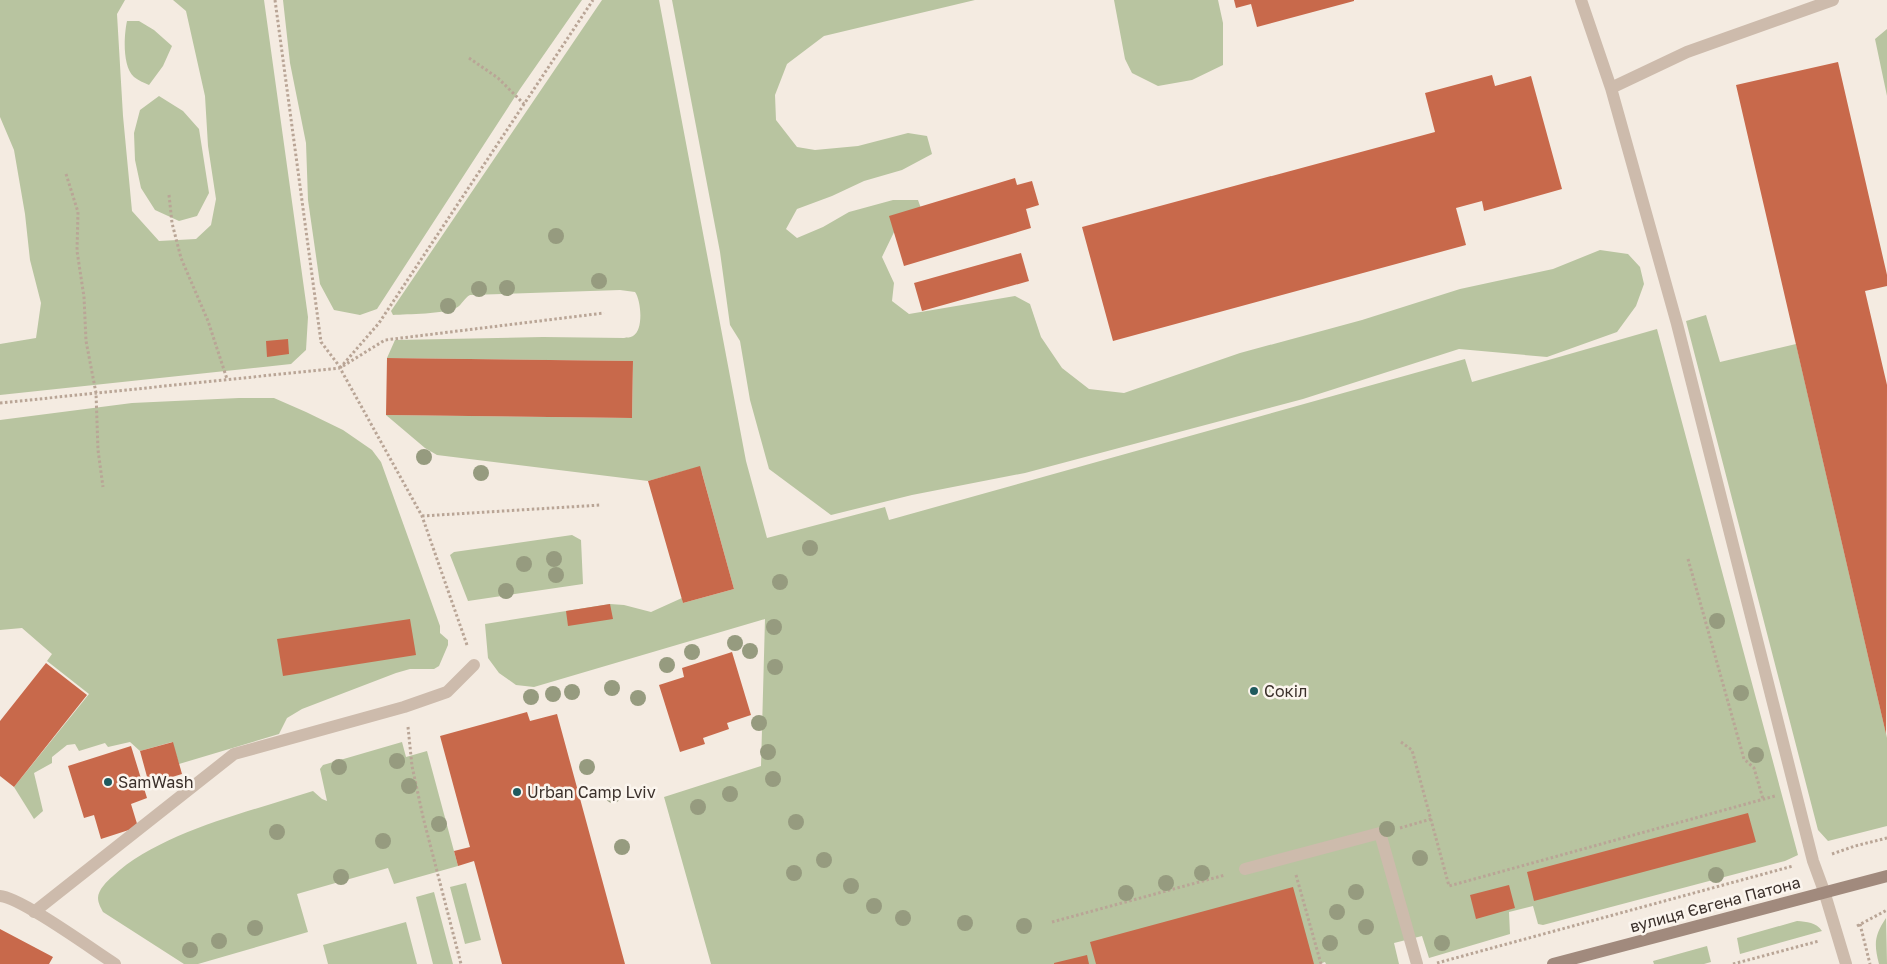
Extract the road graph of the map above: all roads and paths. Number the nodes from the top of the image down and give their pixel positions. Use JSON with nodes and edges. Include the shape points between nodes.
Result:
{"nodes":[{"id":1,"x":275,"y":0,"type":"edge"},
{"id":2,"x":593,"y":0,"type":"edge"},
{"id":3,"x":1581,"y":0,"type":"edge"},
{"id":4,"x":1833,"y":0,"type":"edge"},
{"id":5,"x":469,"y":58,"type":"dead end"},
{"id":6,"x":1611,"y":88,"type":"junction"},
{"id":7,"x":524,"y":104,"type":"junction"},
{"id":8,"x":66,"y":174,"type":"dead end"},
{"id":9,"x":169,"y":195,"type":"dead end"},
{"id":10,"x":604,"y":313,"type":"dead end"},
{"id":11,"x":340,"y":368,"type":"junction"},
{"id":12,"x":227,"y":379,"type":"junction"},
{"id":13,"x":96,"y":393,"type":"junction"},
{"id":14,"x":0,"y":403,"type":"edge"},
{"id":15,"x":103,"y":487,"type":"dead end"},
{"id":16,"x":601,"y":505,"type":"dead end"},
{"id":17,"x":422,"y":516,"type":"junction"},
{"id":18,"x":1688,"y":559,"type":"dead end"},
{"id":19,"x":474,"y":665,"type":"joint"},
{"id":20,"x":404,"y":707,"type":"junction"},
{"id":21,"x":1401,"y":742,"type":"dead end"},
{"id":22,"x":1795,"y":790,"type":"junction"},
{"id":23,"x":1763,"y":800,"type":"junction"},
{"id":24,"x":1431,"y":819,"type":"junction"},
{"id":25,"x":1380,"y":833,"type":"junction"},
{"id":26,"x":1887,"y":838,"type":"edge"},
{"id":27,"x":1291,"y":857,"type":"junction"},
{"id":28,"x":1813,"y":861,"type":"junction"},
{"id":29,"x":1245,"y":869,"type":"joint"},
{"id":30,"x":1887,"y":876,"type":"edge"},
{"id":31,"x":1824,"y":891,"type":"junction"},
{"id":32,"x":0,"y":896,"type":"edge"},
{"id":33,"x":1887,"y":910,"type":"edge"},
{"id":34,"x":34,"y":912,"type":"junction"},
{"id":35,"x":1052,"y":922,"type":"dead end"},
{"id":36,"x":1860,"y":924,"type":"junction"},
{"id":37,"x":1839,"y":936,"type":"junction"},
{"id":38,"x":115,"y":964,"type":"edge"},
{"id":39,"x":460,"y":964,"type":"edge"},
{"id":40,"x":1321,"y":964,"type":"edge"},
{"id":41,"x":1418,"y":964,"type":"edge"},
{"id":42,"x":1432,"y":964,"type":"edge"},
{"id":43,"x":1553,"y":964,"type":"edge"},
{"id":44,"x":1733,"y":964,"type":"edge"},
{"id":45,"x":1846,"y":964,"type":"edge"},
{"id":46,"x":1870,"y":964,"type":"edge"}],
"edges":[{"from":1,"to":11,"type":"path","via":[[320,342]]},
{"from":2,"to":7,"type":"path"},
{"from":3,"to":6,"type":"street"},
{"from":4,"to":6,"type":"street","via":[[1687,52]]},
{"from":5,"to":7,"type":"path","via":[[498,78]]},
{"from":6,"to":22,"type":"street","via":[[1677,324]]},
{"from":7,"to":11,"type":"path","via":[[379,323]]},
{"from":8,"to":13,"type":"path","via":[[78,212],[77,252],[84,296],[86,341]]},
{"from":9,"to":12,"type":"path","via":[[181,258],[208,321]]},
{"from":10,"to":11,"type":"path","via":[[386,340]]},
{"from":11,"to":12,"type":"path"},
{"from":11,"to":17,"type":"path"},
{"from":12,"to":13,"type":"path"},
{"from":13,"to":14,"type":"path"},
{"from":13,"to":15,"type":"path"},
{"from":16,"to":17,"type":"path"},
{"from":17,"to":19,"type":"path"},
{"from":18,"to":23,"type":"path","via":[[1744,759],[1754,768]]},
{"from":19,"to":20,"type":"street","via":[[447,692]]},
{"from":20,"to":34,"type":"street","via":[[234,754]]},
{"from":20,"to":39,"type":"path","via":[[423,817]]},
{"from":21,"to":24,"type":"path","via":[[1412,750]]},
{"from":22,"to":23,"type":"path"},
{"from":22,"to":28,"type":"street"},
{"from":23,"to":24,"type":"path","via":[[1450,886]]},
{"from":24,"to":25,"type":"path"},
{"from":25,"to":27,"type":"street"},
{"from":25,"to":41,"type":"street"},
{"from":26,"to":28,"type":"path"},
{"from":27,"to":29,"type":"street"},
{"from":27,"to":40,"type":"path"},
{"from":28,"to":31,"type":"street"},
{"from":28,"to":42,"type":"path"},
{"from":29,"to":35,"type":"path"},
{"from":30,"to":31,"type":"street","name":"вулиця Євгена Патона"},
{"from":31,"to":37,"type":"street"},
{"from":31,"to":43,"type":"street","name":"вулиця Євгена Патона"},
{"from":32,"to":34,"type":"street","via":[[6,896]]},
{"from":33,"to":36,"type":"path"},
{"from":34,"to":38,"type":"street"},
{"from":36,"to":37,"type":"path"},
{"from":36,"to":46,"type":"path"},
{"from":37,"to":44,"type":"path"},
{"from":37,"to":45,"type":"street"}]}
